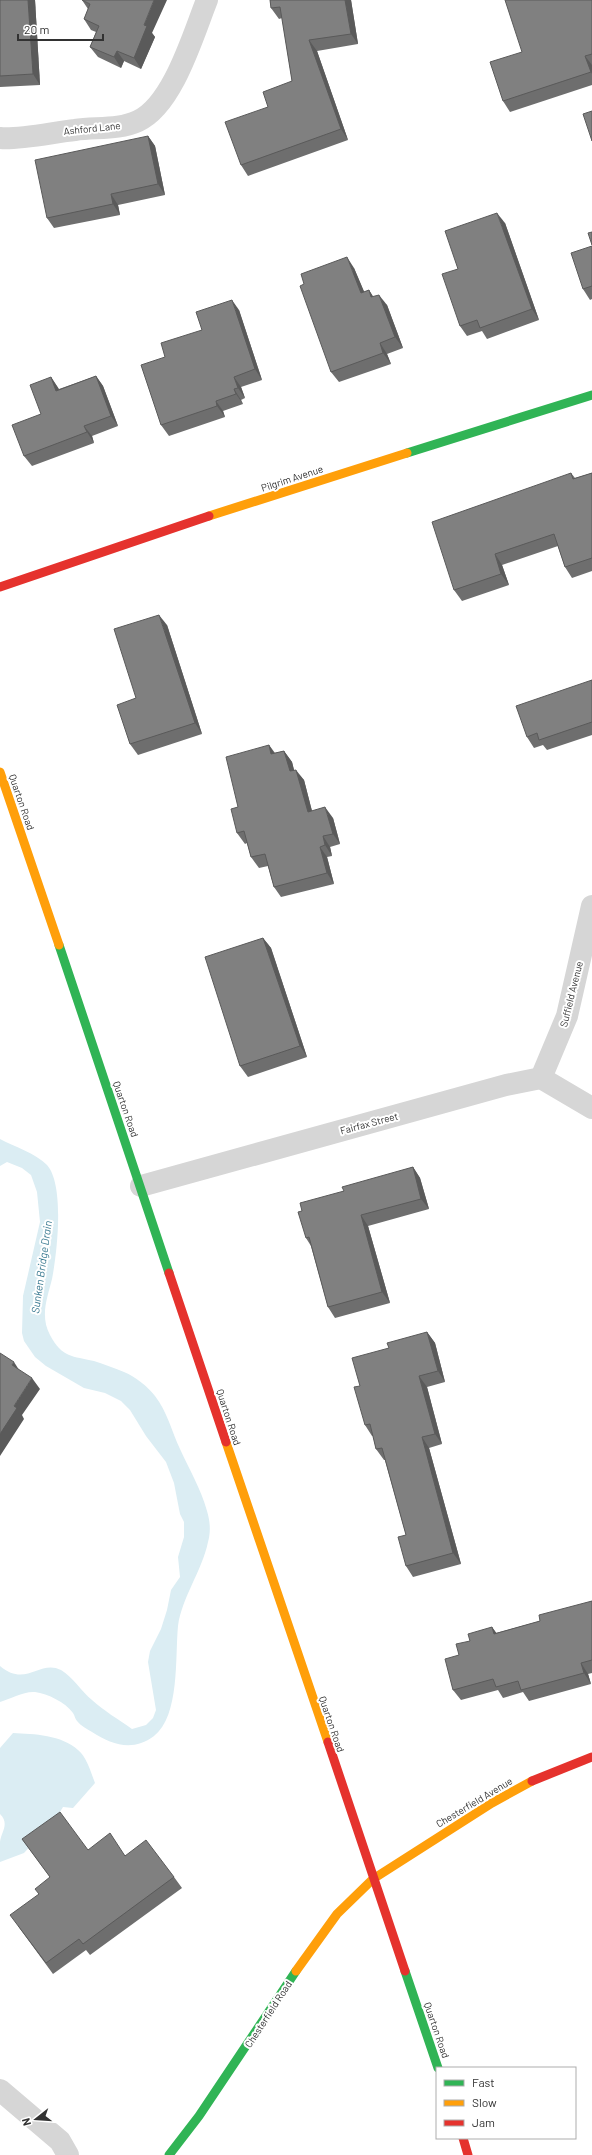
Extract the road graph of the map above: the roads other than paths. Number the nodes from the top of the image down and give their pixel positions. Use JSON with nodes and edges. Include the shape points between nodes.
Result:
{"nodes":[{"id":1,"x":207,"y":0,"type":"edge"},
{"id":2,"x":0,"y":138,"type":"edge"},
{"id":3,"x":592,"y":395,"type":"edge"},
{"id":4,"x":0,"y":587,"type":"edge"},
{"id":5,"x":0,"y":772,"type":"edge"},
{"id":6,"x":592,"y":906,"type":"edge"},
{"id":7,"x":541,"y":1078,"type":"junction"},
{"id":8,"x":592,"y":1108,"type":"edge"},
{"id":9,"x":141,"y":1186,"type":"junction"},
{"id":10,"x":592,"y":1757,"type":"edge"},
{"id":11,"x":373,"y":1879,"type":"junction"},
{"id":12,"x":438,"y":2067,"type":"edge"},
{"id":13,"x":0,"y":2090,"type":"edge"},
{"id":14,"x":462,"y":2139,"type":"edge"},
{"id":15,"x":68,"y":2155,"type":"edge"},
{"id":16,"x":169,"y":2155,"type":"edge"},
{"id":17,"x":468,"y":2155,"type":"edge"}],
"edges":[{"from":1,"to":2,"type":"street","name":"Ashford Lane","via":[[165,98],[154,110],[138,121],[119,127]]},
{"from":3,"to":4,"type":"street","name":"Pilgrim Avenue","via":[[237,507]]},
{"from":5,"to":9,"type":"street","name":"Quarton Road"},
{"from":6,"to":7,"type":"street","name":"Suffield Avenue","via":[[567,1016]]},
{"from":7,"to":8,"type":"street"},
{"from":7,"to":9,"type":"street","name":"Fairfax Street","via":[[506,1085]]},
{"from":9,"to":11,"type":"street","name":"Quarton Road"},
{"from":10,"to":11,"type":"street","name":"Chesterfield Avenue","via":[[541,1776],[492,1803]]},
{"from":11,"to":12,"type":"street","name":"Quarton Road"},
{"from":11,"to":16,"type":"street","name":"Chesterfield Road","via":[[337,1914],[310,1950],[255,2035]]},
{"from":13,"to":15,"type":"street","via":[[60,2141]]},
{"from":14,"to":17,"type":"street"}]}
